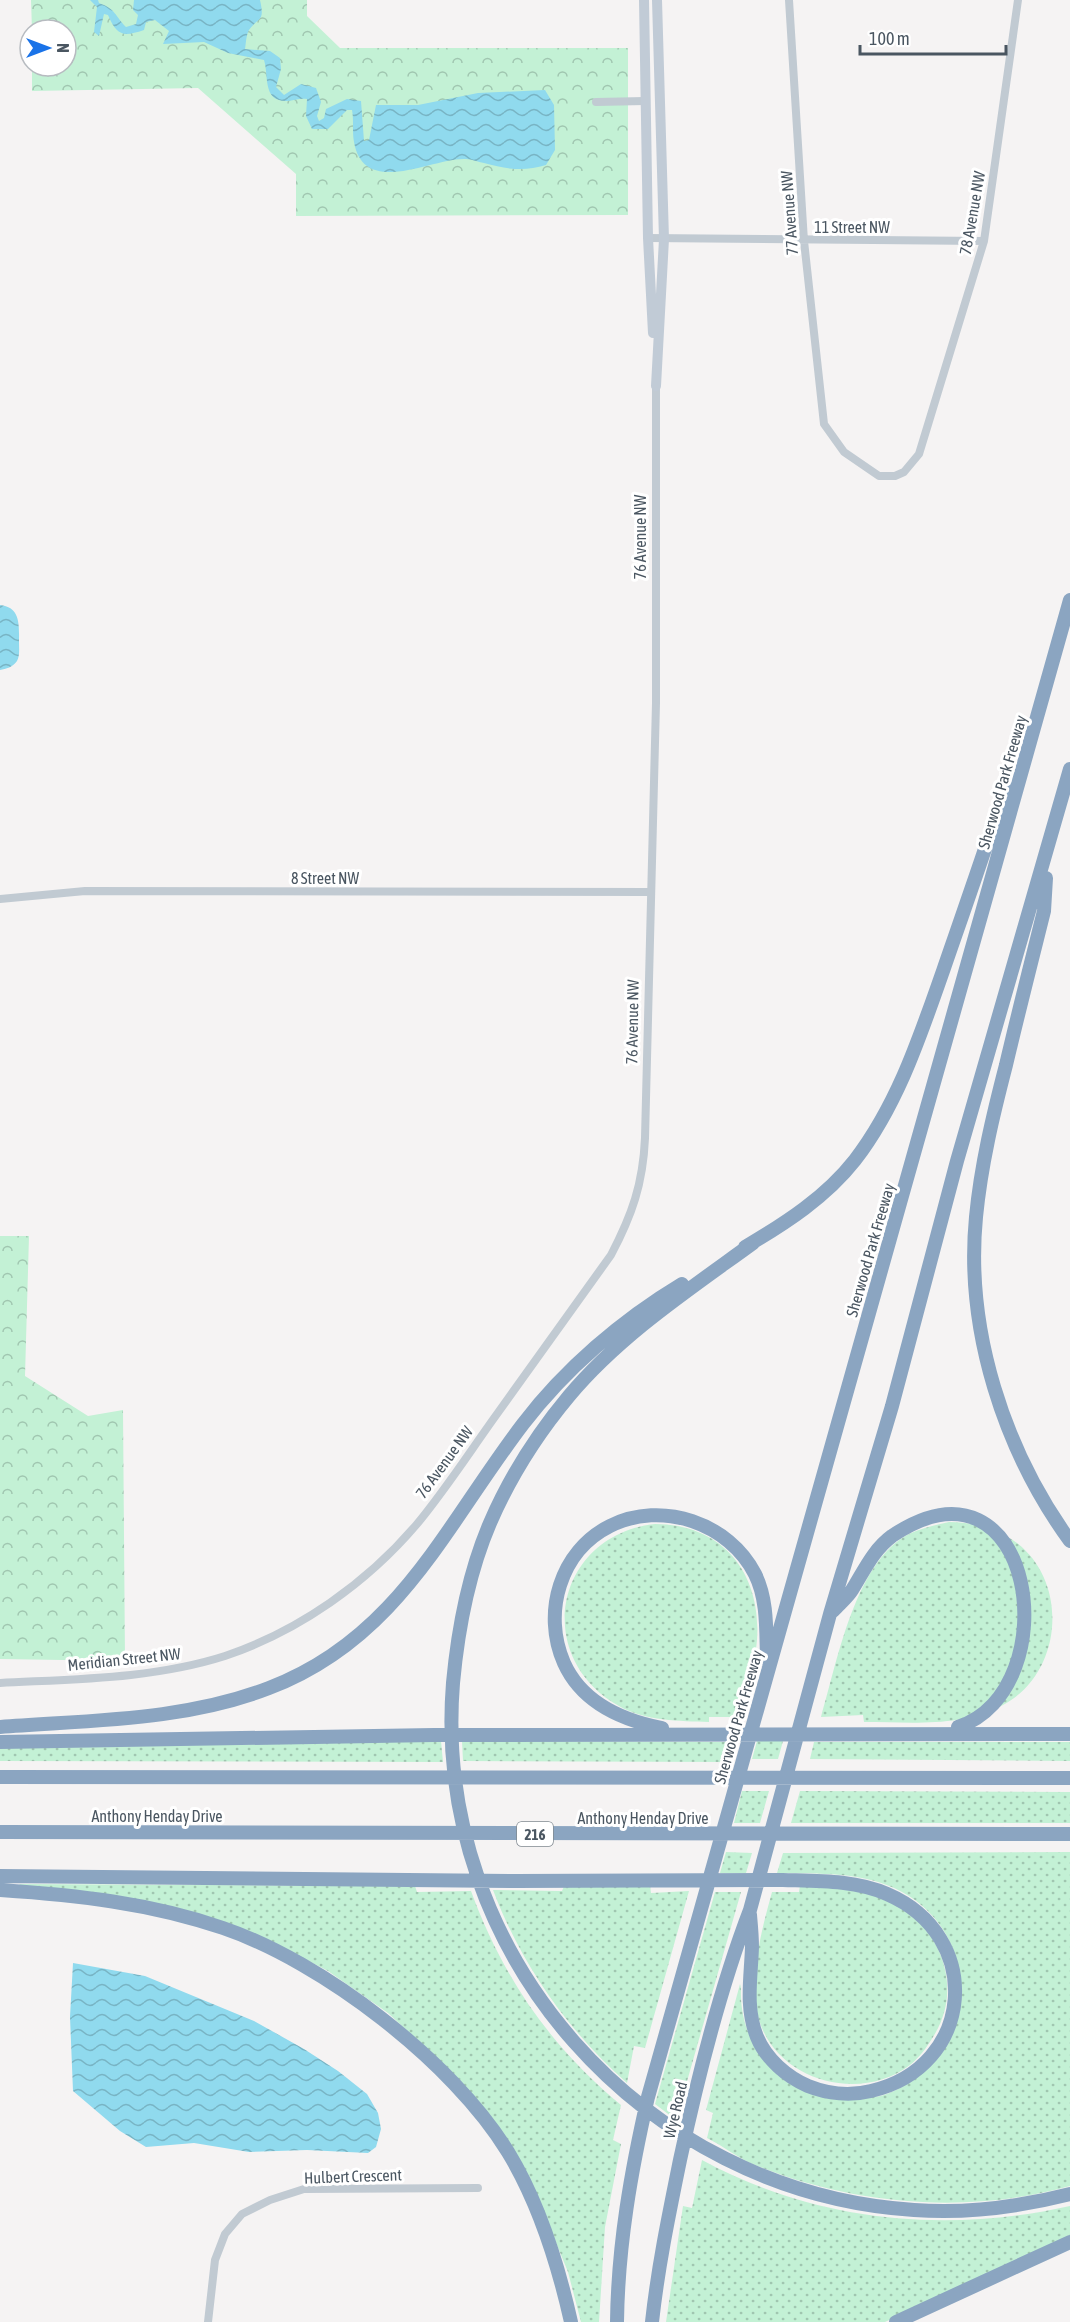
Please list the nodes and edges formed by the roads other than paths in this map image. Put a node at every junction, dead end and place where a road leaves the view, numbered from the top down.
1 (644, 0) edge
2 (657, 0) edge
3 (789, 0) edge
4 (1018, 0) edge
5 (645, 101) junction
6 (596, 102) dead end
7 (648, 238) junction
8 (664, 239) junction
9 (804, 241) junction
10 (984, 241) junction
11 (656, 386) junction
12 (917, 459) joint
13 (1070, 600) edge
14 (1070, 769) edge
15 (1019, 780) junction
16 (1048, 850) junction
17 (650, 892) junction
18 (0, 899) edge
19 (753, 1243) junction
20 (1016, 1534) dead end
21 (1070, 1541) edge
22 (370, 1571) joint
23 (830, 1614) junction
24 (767, 1674) junction
25 (0, 1683) edge
26 (1006, 1711) dead end
27 (0, 1727) edge
28 (930, 1733) junction
29 (681, 1734) junction
30 (1070, 1734) edge
31 (0, 1742) edge
32 (0, 1777) edge
33 (1070, 1778) edge
34 (0, 1832) edge
35 (1070, 1834) edge
36 (0, 1876) edge
37 (0, 1890) edge
38 (701, 1908) joint
39 (750, 1910) junction
40 (478, 2188) dead end
41 (1070, 2194) edge
42 (1070, 2242) edge
43 (208, 2322) edge
44 (571, 2322) edge
45 (617, 2322) edge
46 (652, 2322) edge
47 (896, 2322) edge

1 - 5 street, 76 Avenue NW
2 - 8 street, 76 Avenue NW
3 - 9 street, 77 Avenue NW
4 - 10 street, 78 Avenue NW
5 - 6 street
5 - 7 street, 76 Avenue NW
7 - 8 street, 11 Street NW
7 - 11 street, 76 Avenue NW
8 - 9 street, 11 Street NW
8 - 11 street, 76 Avenue NW
9 - 10 street, 11 Street NW
9 - 12 street, 77 Avenue NW
10 - 12 street, 78 Avenue NW
11 - 17 street, 76 Avenue NW
13 - 15 highway, Sherwood Park Freeway
14 - 16 highway
15 - 19 highway
15 - 24 highway, Sherwood Park Freeway
16 - 21 highway
16 - 23 highway
17 - 18 street, 8 Street NW
17 - 22 street, 76 Avenue NW
19 - 27 highway
19 - 41 highway
20 - 23 highway
22 - 25 street, Meridian Street NW
23 - 39 highway
24 - 29 highway
24 - 38 highway, Sherwood Park Freeway
26 - 28 highway
28 - 29 highway
28 - 30 highway
29 - 31 highway
32 - 33 highway
34 - 35 highway, Anthony Henday Drive / 216
36 - 39 highway
37 - 44 highway
38 - 45 highway, Wye Road
39 - 46 highway, Wye Road
40 - 43 street, Hulbert Crescent
42 - 47 highway

